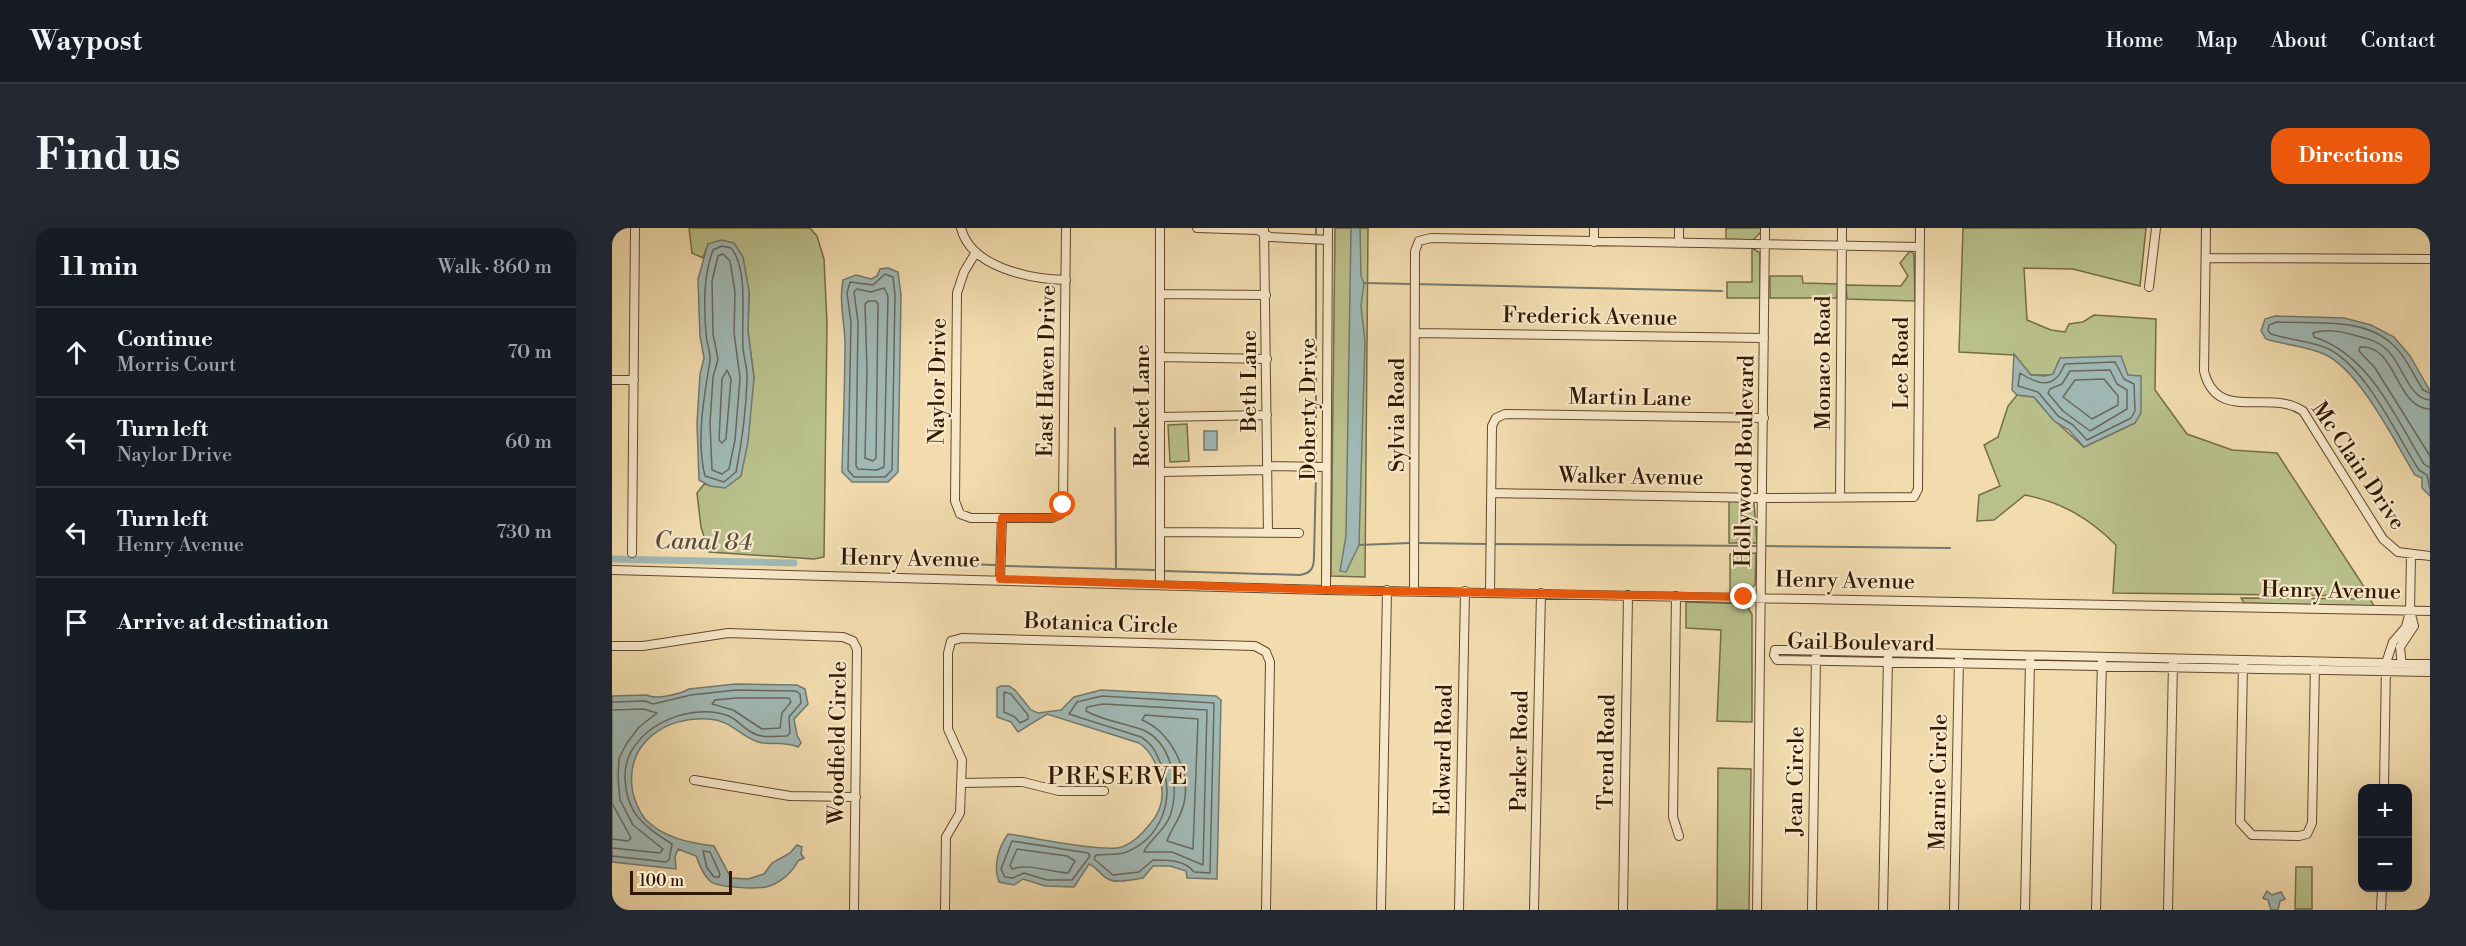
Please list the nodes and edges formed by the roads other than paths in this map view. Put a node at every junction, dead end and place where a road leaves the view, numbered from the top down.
1 (635, 228) edge
2 (961, 228) edge
3 (1066, 228) edge
4 (1160, 228) edge
5 (1197, 228) edge
6 (1328, 228) edge
7 (1594, 228) edge
8 (1679, 228) edge
9 (1765, 228) edge
10 (1842, 228) edge
11 (1920, 228) edge
12 (2156, 228) edge
13 (2206, 228) edge
14 (1264, 231) edge
15 (1328, 240) junction
16 (1594, 242) junction
17 (1679, 243) junction
18 (1765, 244) junction
19 (1842, 246) junction
20 (1920, 247) junction
21 (976, 252) junction
22 (2206, 258) junction
23 (2430, 259) edge
24 (1066, 280) junction
25 (2149, 287) dead end
26 (1160, 294) junction
27 (1266, 295) junction
28 (1415, 333) junction
29 (1764, 338) junction
30 (1160, 357) junction
31 (1267, 359) junction
32 (612, 380) edge
33 (634, 380) junction
34 (1267, 415) junction
35 (1160, 417) junction
36 (1764, 418) junction
37 (1325, 467) junction
38 (1267, 468) junction
39 (1160, 472) junction
40 (1491, 493) junction
41 (1914, 497) joint
42 (1762, 498) junction
43 (1840, 498) junction
44 (1002, 518) junction
45 (1160, 532) junction
46 (1268, 533) junction
47 (1299, 533) dead end
48 (632, 553) dead end
49 (2411, 555) junction
50 (2430, 556) edge
51 (612, 570) edge
52 (1000, 579) junction
53 (1160, 585) junction
54 (1326, 590) junction
55 (1387, 590) junction
56 (1414, 590) junction
57 (1465, 591) junction
58 (1490, 592) junction
59 (1541, 593) junction
60 (1628, 595) junction
61 (1676, 596) junction
62 (1762, 597) junction
63 (2410, 611) junction
64 (2430, 611) edge
65 (612, 646) edge
66 (2031, 654) junction
67 (1816, 656) joint
68 (1888, 658) junction
69 (1959, 658) junction
70 (2102, 661) junction
71 (2173, 663) junction
72 (2030, 664) junction
73 (2243, 664) junction
74 (2430, 664) edge
75 (2315, 665) junction
76 (2386, 667) junction
77 (2402, 667) junction
78 (2430, 672) edge
79 (694, 780) dead end
80 (961, 783) junction
81 (2384, 784) edge
82 (1104, 791) dead end
83 (856, 797) junction
84 (1678, 836) dead end
85 (2382, 892) edge
86 (854, 910) edge
87 (945, 910) edge
88 (1266, 910) edge
89 (1381, 910) edge
90 (1459, 910) edge
91 (1534, 910) edge
92 (1623, 910) edge
93 (1757, 910) edge
94 (1812, 910) edge
95 (1884, 910) edge
96 (1954, 910) edge
97 (2025, 910) edge
98 (2097, 910) edge
99 (2168, 910) edge
100 (2381, 910) edge

1 - 33 street
2 - 21 street
3 - 24 street, East Haven Drive
4 - 26 street, Rocket Lane
5 - 14 street
6 - 15 street, Doherty Drive
7 - 16 street
8 - 17 street
9 - 18 street, Hollywood Boulevard
10 - 19 street, Monaco Road
11 - 20 street, Lee Road
12 - 25 street
13 - 22 street, Mc Clain Drive
14 - 15 street
14 - 27 street, Beth Lane
15 - 37 street, Doherty Drive
16 - 17 street
16 - 28 street, Sylvia Road
17 - 18 street
18 - 19 street
18 - 29 street, Hollywood Boulevard
19 - 20 street
19 - 43 street, Monaco Road
20 - 41 street, Lee Road
21 - 24 street
21 - 44 street, Naylor Drive
22 - 23 street
22 - 49 street, Mc Clain Drive
24 - 44 street, East Haven Drive
26 - 27 street
26 - 30 street, Rocket Lane
27 - 31 street, Beth Lane
28 - 29 street, Frederick Avenue
28 - 56 street, Sylvia Road
29 - 36 street, Hollywood Boulevard
30 - 31 street
30 - 35 street, Rocket Lane
31 - 34 street, Beth Lane
32 - 33 street
33 - 48 street
34 - 35 street
34 - 38 street, Beth Lane
35 - 39 street, Rocket Lane
36 - 40 street, Martin Lane
36 - 42 street, Hollywood Boulevard
37 - 38 street
37 - 54 street, Doherty Drive
38 - 39 street
38 - 46 street, Beth Lane
39 - 45 street, Rocket Lane
40 - 42 street, Walker Avenue
40 - 58 street
41 - 43 street, Walker Avenue
42 - 43 street, Walker Avenue
42 - 62 street, Hollywood Boulevard
44 - 52 street
45 - 46 street
45 - 53 street, Rocket Lane
46 - 47 street
49 - 50 street, Mc Clain Drive
49 - 63 street
51 - 52 street, Henry Avenue
52 - 53 street, Henry Avenue
53 - 54 street, Henry Avenue
54 - 55 street, Henry Avenue
55 - 56 street, Henry Avenue
55 - 89 street
56 - 57 street, Henry Avenue
57 - 58 street, Henry Avenue
57 - 90 street, Edward Road
58 - 59 street, Henry Avenue
59 - 60 street, Henry Avenue
59 - 91 street, Parker Road
60 - 61 street, Henry Avenue
60 - 92 street, Trend Road
61 - 62 street, Henry Avenue
61 - 84 street
62 - 63 street, Henry Avenue
62 - 93 street, Hollywood Boulevard
63 - 64 street, Henry Avenue
63 - 76 street
63 - 77 street
65 - 83 street, Woodfield Circle
66 - 69 street, Gail Boulevard
66 - 70 street, Gail Boulevard
66 - 72 street
67 - 68 street, Gail Boulevard
67 - 94 street, Jean Circle
68 - 69 street, Gail Boulevard
68 - 95 street
69 - 72 street, Gail Boulevard
69 - 96 street, Marnie Circle
70 - 71 street, Gail Boulevard
70 - 72 street, Gail Boulevard
70 - 98 street
71 - 73 street, Gail Boulevard
71 - 99 street
72 - 97 street
73 - 75 street, Gail Boulevard
73 - 75 street
74 - 77 street, Gail Boulevard
75 - 76 street, Gail Boulevard
76 - 77 street, Gail Boulevard
76 - 81 street
77 - 78 street, Gail Boulevard
79 - 83 street
80 - 82 street
80 - 87 street, Botanica Circle
80 - 88 street, Botanica Circle
83 - 86 street, Woodfield Circle
85 - 100 street

